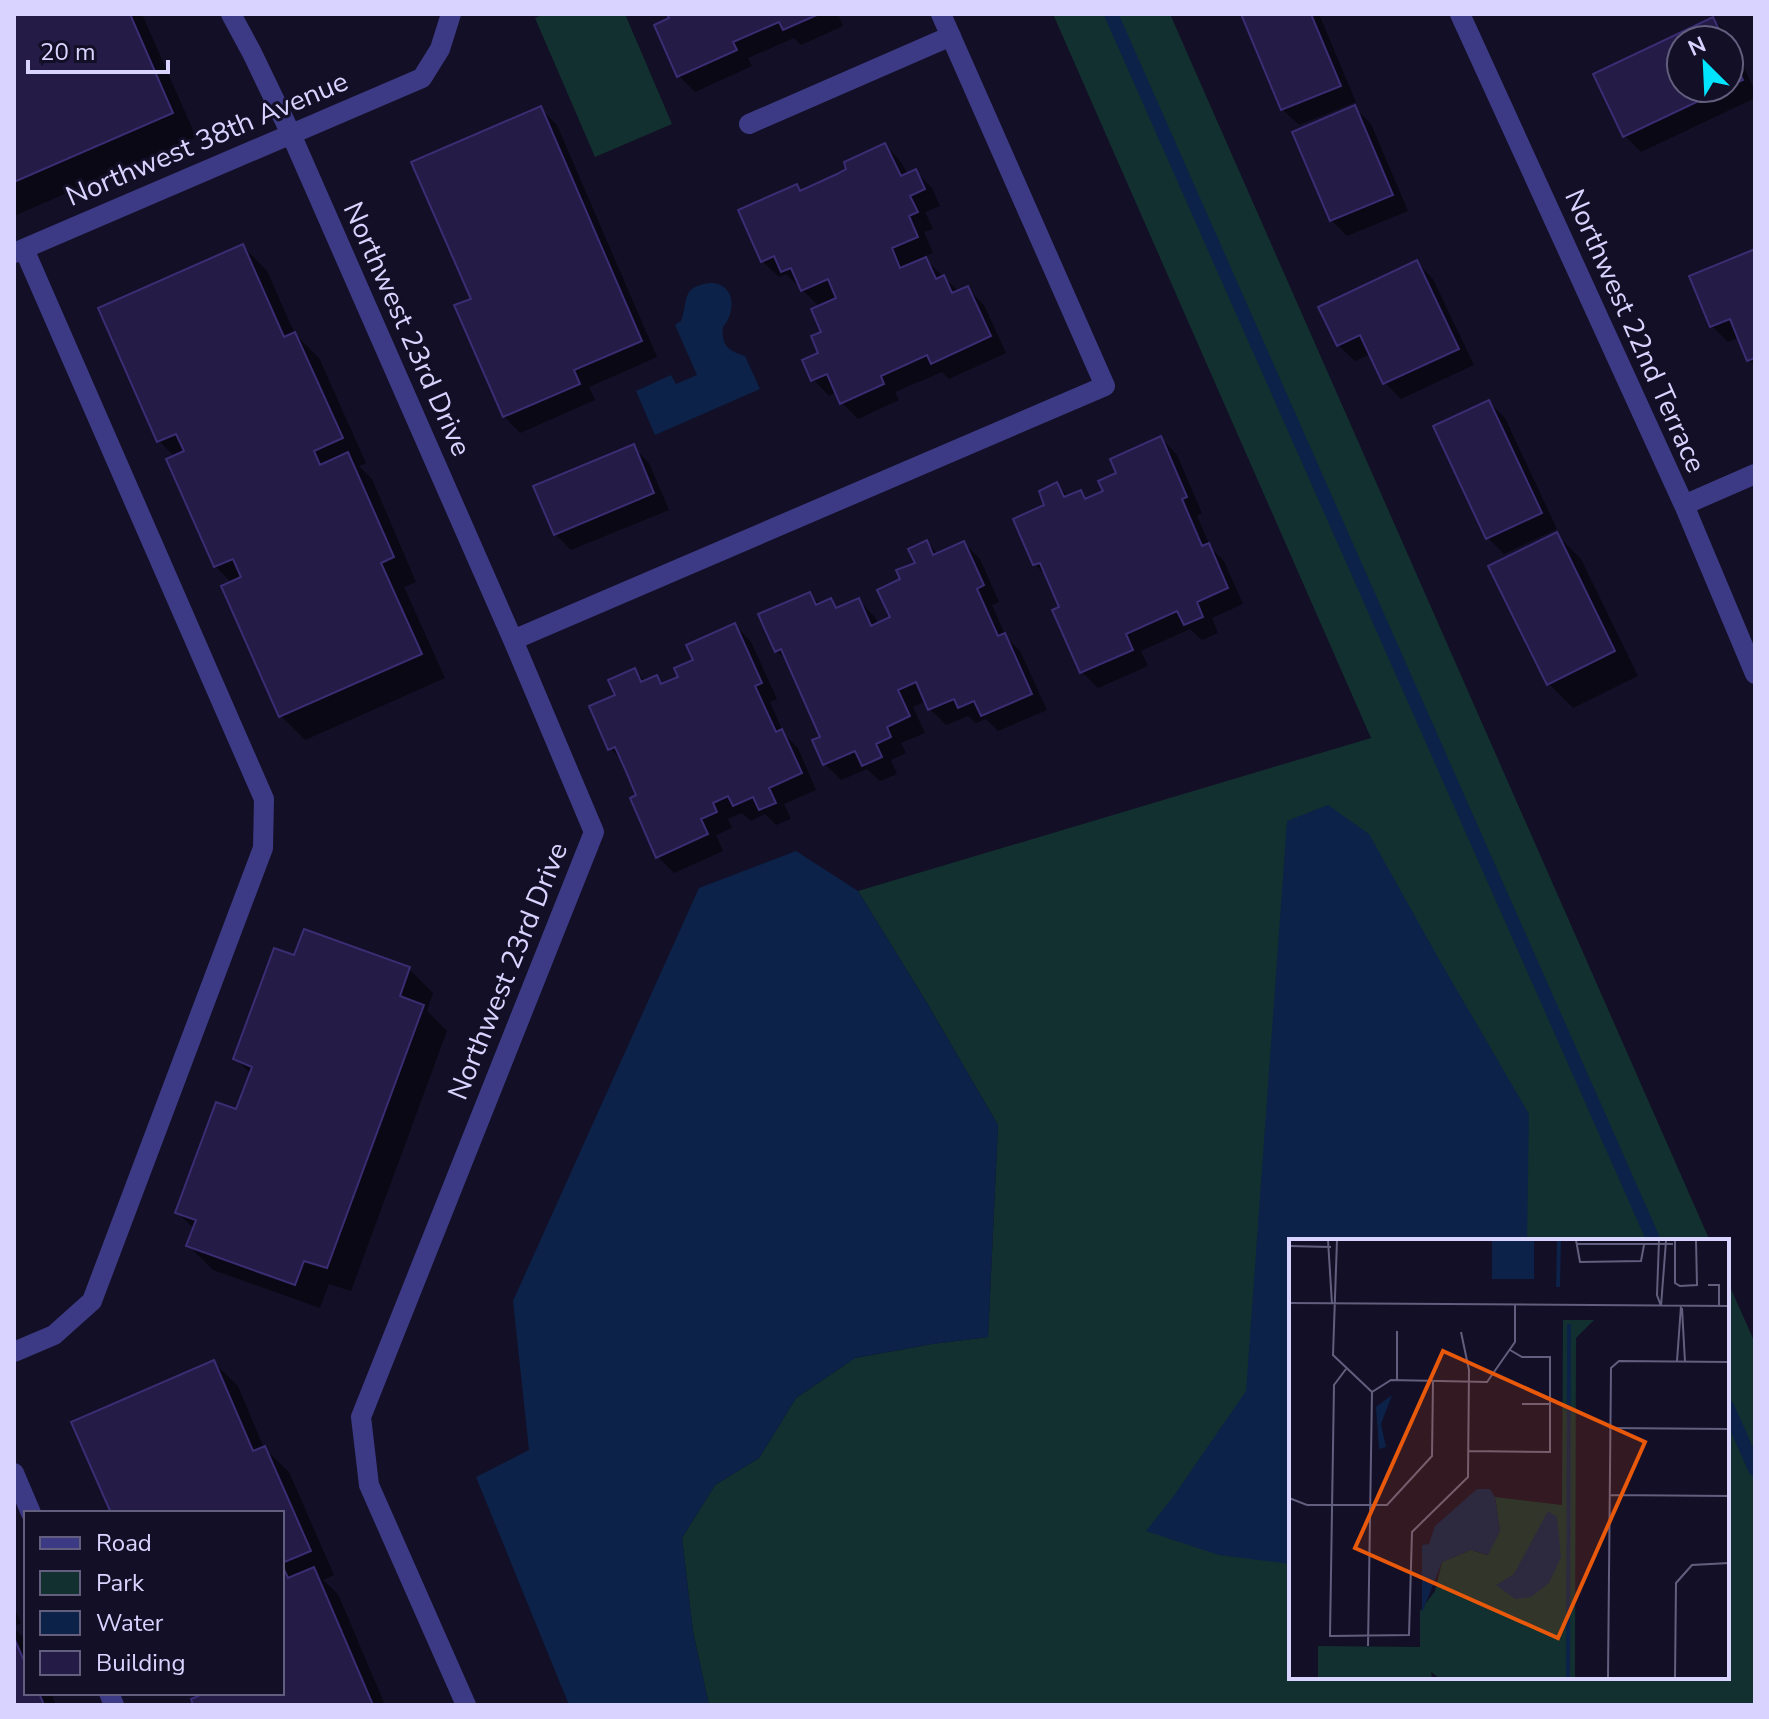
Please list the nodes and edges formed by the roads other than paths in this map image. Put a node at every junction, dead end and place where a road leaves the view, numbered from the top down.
1 (231, 14) edge
2 (451, 14) edge
3 (941, 14) edge
4 (1466, 16) edge
5 (951, 36) junction
6 (749, 124) dead end
7 (291, 134) junction
8 (19, 251) edge
9 (1755, 474) edge
10 (1684, 505) junction
11 (513, 640) junction
12 (1755, 674) edge
13 (14, 1352) edge
14 (14, 1473) edge
15 (30, 1511) edge
16 (466, 1705) edge

1 - 7 street, Northwest 23rd Drive
2 - 7 street, Northwest 38th Avenue
3 - 5 street
4 - 10 street, Northwest 22nd Terrace
5 - 6 street
5 - 11 street
7 - 8 street, Northwest 38th Avenue
7 - 11 street, Northwest 23rd Drive
8 - 13 street
9 - 10 street
10 - 12 street, Northwest 22nd Terrace
11 - 16 street, Northwest 23rd Drive
14 - 15 street

